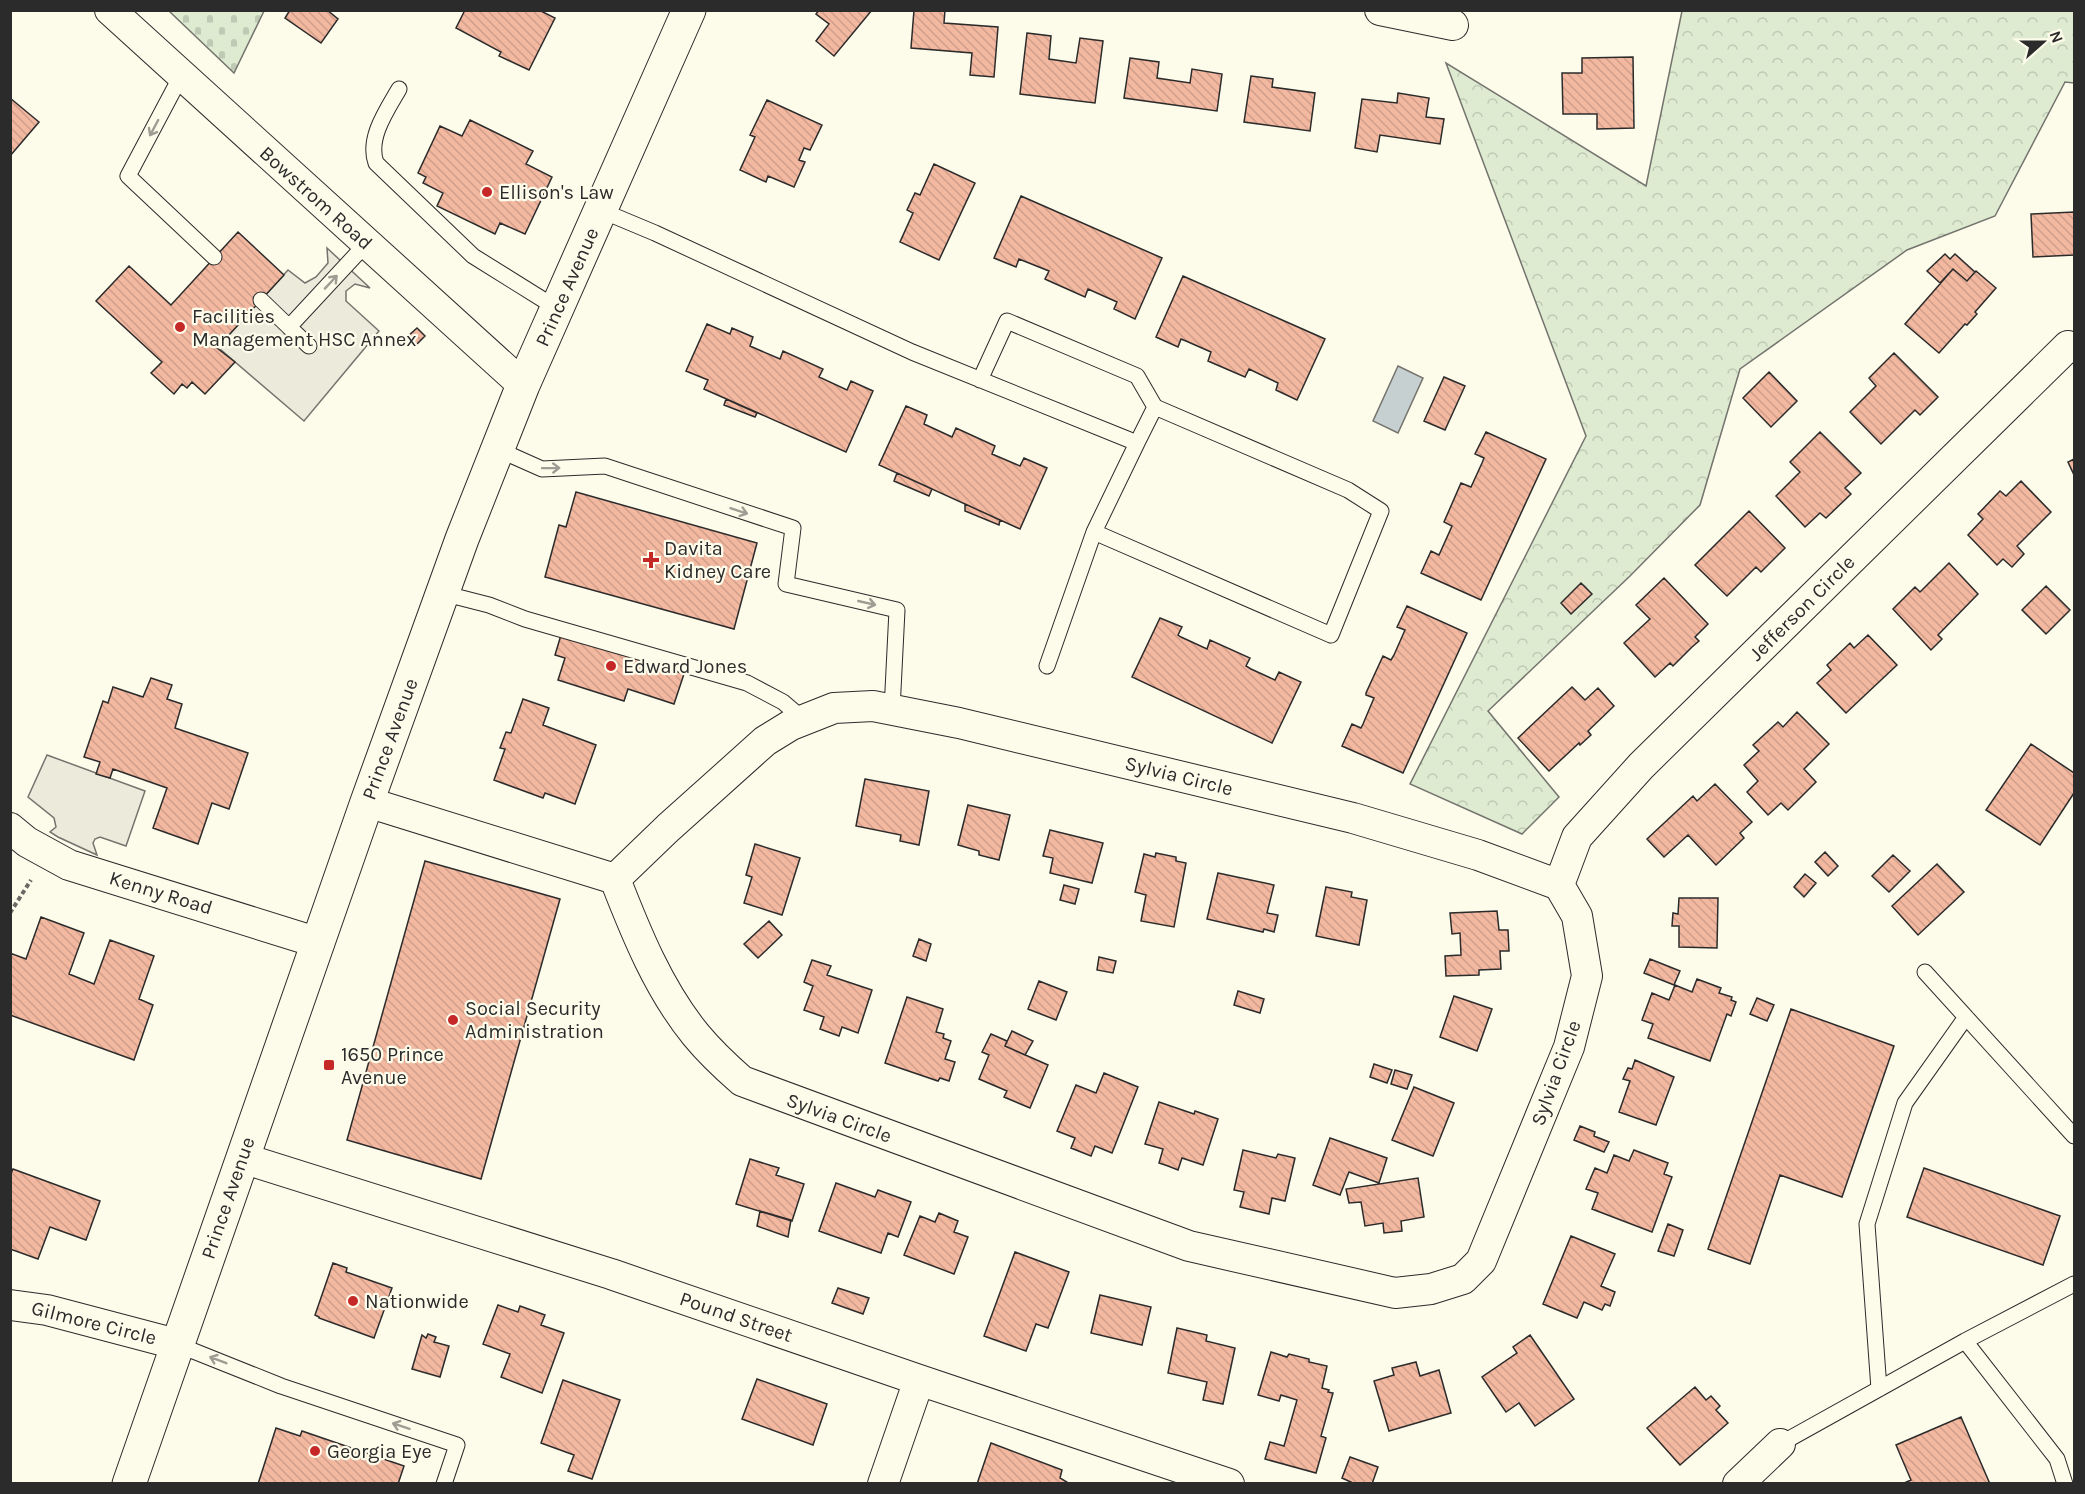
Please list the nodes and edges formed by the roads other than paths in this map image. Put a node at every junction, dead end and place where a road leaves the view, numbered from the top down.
1 (110, 10) edge
2 (689, 10) edge
3 (1389, 11) edge
4 (1452, 25) dead end
5 (181, 76) junction
6 (399, 89) dead end
7 (600, 210) junction
8 (366, 244) junction
9 (214, 257) dead end
10 (261, 300) dead end
11 (558, 309) junction
12 (289, 327) junction
13 (309, 346) dead end
14 (2068, 346) dead end
15 (980, 380) junction
16 (523, 385) junction
17 (1155, 407) junction
18 (1137, 443) junction
19 (497, 449) junction
20 (1094, 532) junction
21 (442, 593) junction
22 (1047, 666) dead end
23 (892, 710) junction
24 (804, 720) junction
25 (367, 802) junction
26 (10, 828) edge
27 (615, 879) junction
28 (1559, 885) junction
29 (319, 942) junction
30 (1924, 972) dead end
31 (1966, 1017) junction
32 (2074, 1136) edge
33 (242, 1158) junction
34 (2074, 1284) edge
35 (10, 1305) edge
36 (1965, 1341) junction
37 (176, 1344) junction
38 (919, 1380) junction
39 (1879, 1389) junction
40 (1780, 1444) joint
41 (129, 1484) edge
42 (444, 1484) edge
43 (883, 1484) edge
44 (1229, 1484) edge
45 (1738, 1484) edge
46 (2065, 1484) edge

1 - 5 street, Bowstrom Road
2 - 7 main road, Prince Avenue
3 - 4 street
5 - 8 street, Bowstrom Road
5 -> 9 lane
6 - 11 lane
7 - 11 main road, Prince Avenue
7 - 15 lane
12 -> 8 lane
8 - 16 street, Bowstrom Road
10 - 12 lane
11 - 16 main road, Prince Avenue
12 - 13 lane
14 - 28 street, Jefferson Circle
15 - 17 lane
15 - 18 lane
16 - 19 main road, Prince Avenue
17 - 18 lane
17 - 20 lane
18 - 20 lane
19 - 21 main road, Prince Avenue
19 -> 23 lane
20 - 22 lane
21 - 24 lane
21 - 25 main road, Prince Avenue
23 - 24 street, Sylvia Circle
23 - 28 street, Sylvia Circle
24 - 27 street, Sylvia Circle
25 - 27 street
25 - 29 main road, Prince Avenue
26 - 29 street, Kenny Road
27 - 28 street, Sylvia Circle
29 - 33 main road, Prince Avenue
30 - 31 lane
31 - 32 lane
31 - 39 lane
33 - 37 main road, Prince Avenue
33 - 38 street, Pound Street
34 - 36 lane
35 - 37 street, Gilmore Circle
36 - 39 lane
36 - 46 lane
37 - 41 main road, Prince Avenue
42 -> 37 lane
38 - 43 street
38 - 44 street, Pound Street
39 - 40 lane
40 - 45 street

